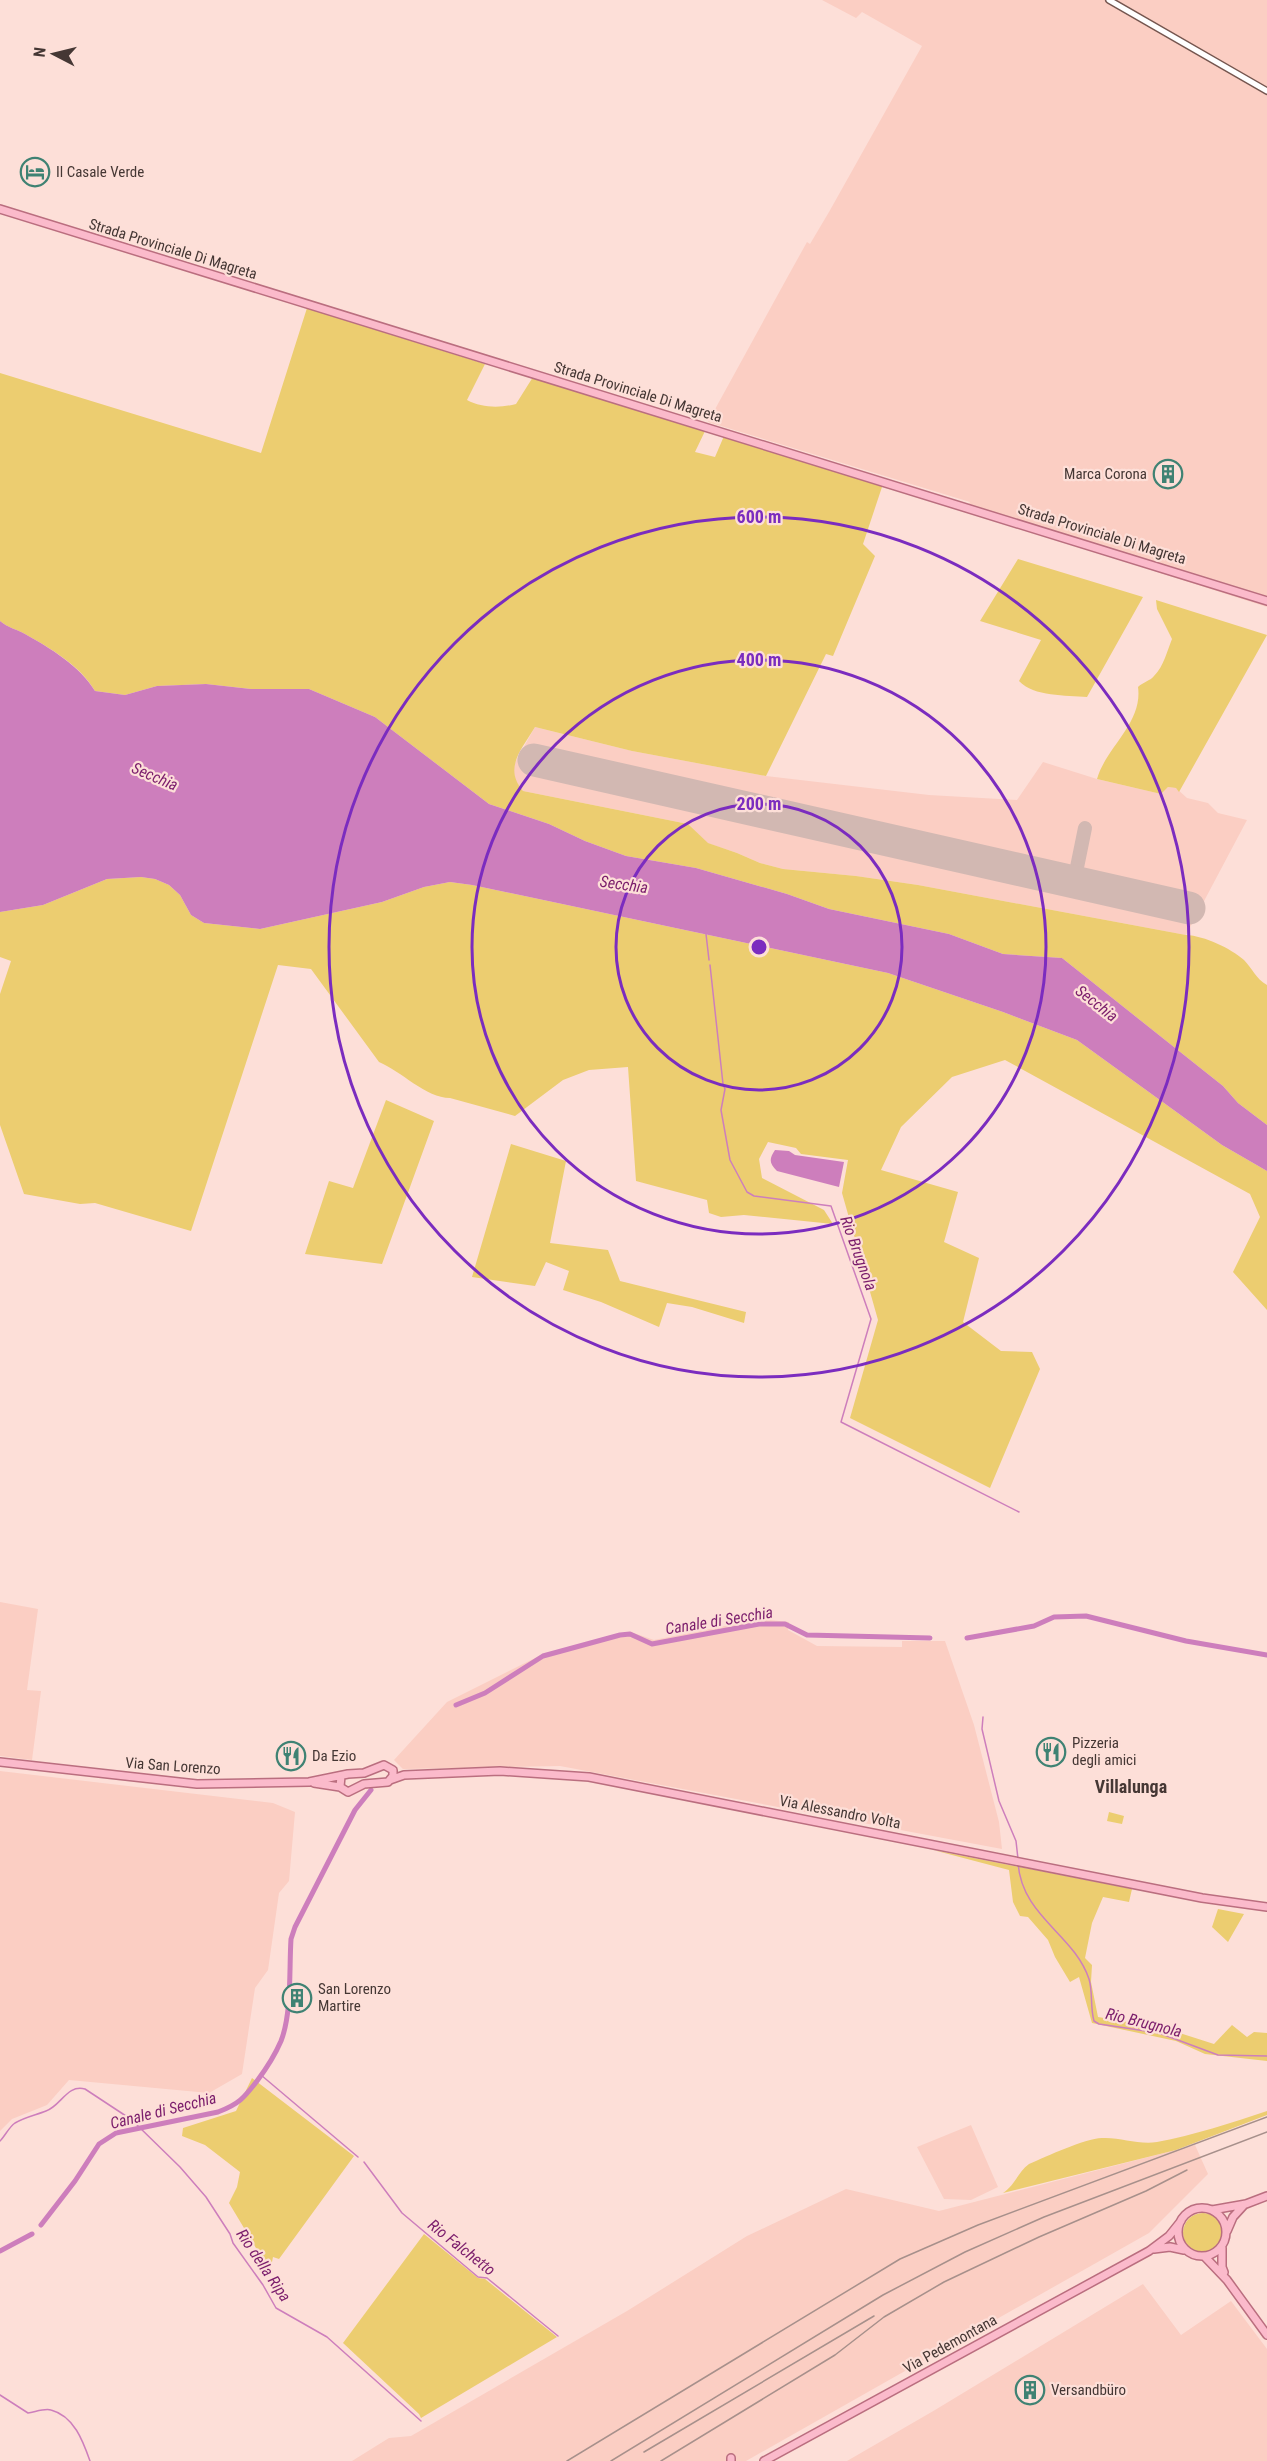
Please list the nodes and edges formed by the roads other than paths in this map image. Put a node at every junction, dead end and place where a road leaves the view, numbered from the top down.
1 (1109, 0) edge
2 (1267, 91) edge
3 (0, 209) edge
4 (1221, 586) junction
5 (1267, 594) edge
6 (1267, 601) edge
7 (0, 1762) edge
8 (393, 1770) junction
9 (404, 1775) junction
10 (341, 1776) junction
11 (390, 1780) junction
12 (309, 1782) junction
13 (340, 1787) junction
14 (1267, 1907) edge
15 (1267, 2196) edge
16 (1246, 2204) junction
17 (1212, 2210) junction
18 (1181, 2221) junction
19 (1227, 2232) junction
20 (1222, 2247) junction
21 (1185, 2250) junction
22 (1149, 2251) junction
23 (1205, 2257) junction
24 (1227, 2280) junction
25 (1267, 2335) edge
26 (764, 2461) edge

1 - 2 street
3 - 4 main road, Strada Provinciale Di Magreta
4 - 5 main road
4 - 6 main road, Strada Provinciale Di Magreta
7 - 12 main road, Via San Lorenzo
8 - 9 main road
8 - 10 main road
8 - 11 main road
9 - 11 main road
9 - 14 main road, Via Alessandro Volta
10 - 12 main road
10 - 13 main road
11 - 13 main road
12 - 13 main road
15 - 16 main road
16 - 17 main road
16 - 19 main road
17 - 18 main road
17 - 19 main road
18 - 21 main road
18 - 22 main road
19 - 20 main road
20 - 23 main road
20 - 24 main road
21 - 22 main road
21 - 23 main road
22 - 26 main road, Via Pedemontana
23 - 24 main road
24 - 25 main road

